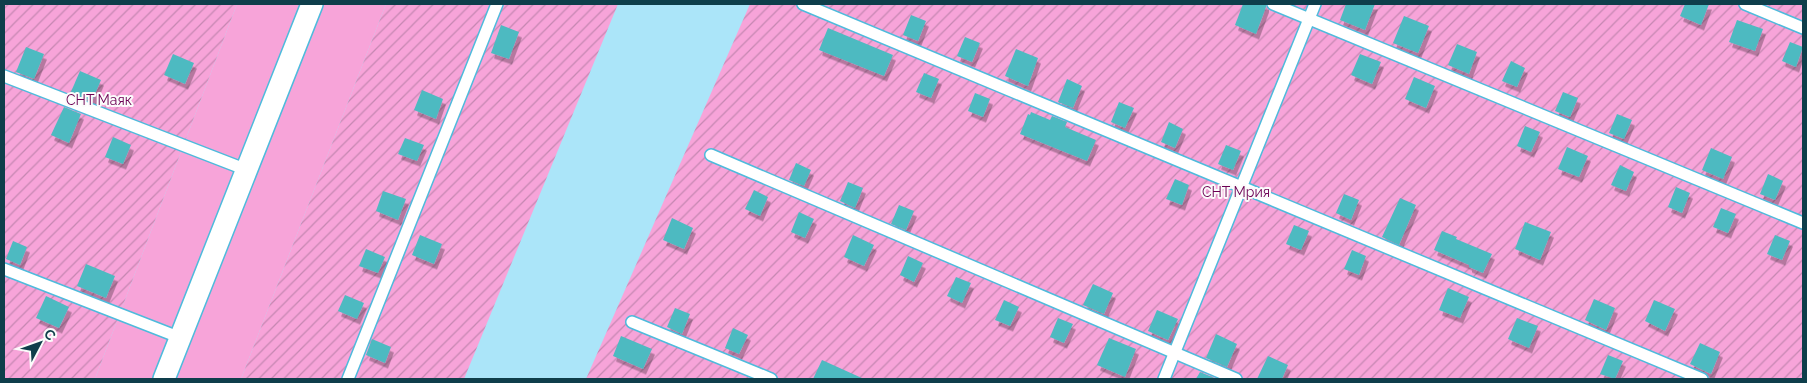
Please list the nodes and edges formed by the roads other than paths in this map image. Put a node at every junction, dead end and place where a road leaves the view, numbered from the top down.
1 (312, 4) edge
2 (496, 4) edge
3 (803, 4) edge
4 (1273, 4) edge
5 (1315, 4) edge
6 (1745, 4) edge
7 (1309, 19) junction
8 (1803, 28) edge
9 (4, 76) edge
10 (710, 155) dead end
11 (247, 170) junction
12 (1241, 187) junction
13 (1803, 223) edge
14 (4, 269) edge
15 (632, 322) dead end
16 (181, 338) junction
17 (1174, 354) junction
18 (164, 379) edge
19 (348, 379) edge
20 (771, 379) edge
21 (1164, 379) edge
22 (1236, 379) edge
23 (1702, 379) edge

1 - 11 street
2 - 19 lane
3 - 12 lane
4 - 7 lane
5 - 7 lane
6 - 8 lane
7 - 12 lane
7 - 13 lane
9 - 11 lane
10 - 17 lane
11 - 16 street
12 - 17 lane
12 - 23 lane
14 - 16 lane
15 - 20 lane
16 - 18 street
17 - 21 lane
17 - 22 lane

